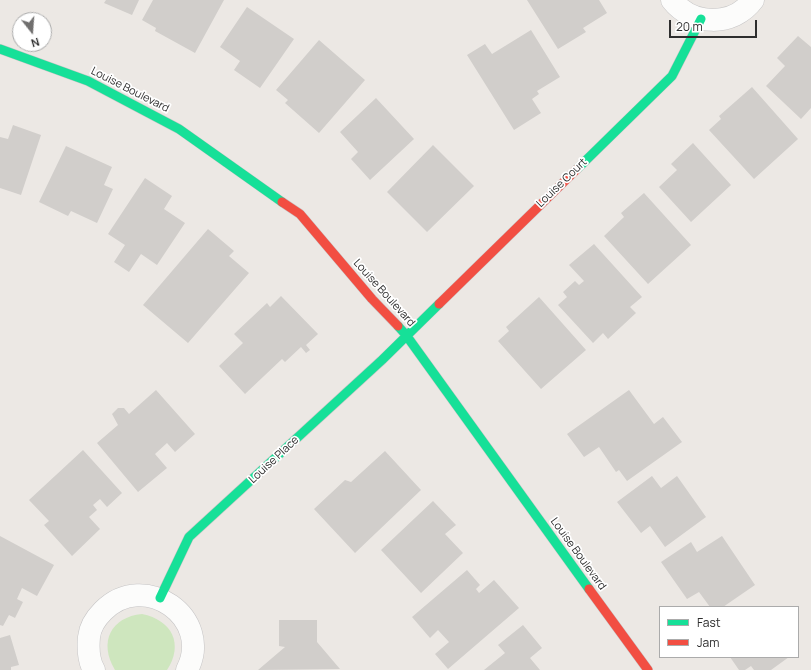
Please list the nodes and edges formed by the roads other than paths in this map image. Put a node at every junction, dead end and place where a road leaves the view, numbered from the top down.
1 (672, 0) edge
2 (754, 0) edge
3 (701, 19) junction
4 (0, 49) edge
5 (406, 335) junction
6 (160, 598) junction
7 (94, 670) edge
8 (186, 670) edge
9 (648, 670) edge

1 - 3 street
2 - 3 street
3 - 5 street, Louise Court
4 - 5 street, Louise Boulevard
5 - 6 street, Louise Place
5 - 9 street, Louise Boulevard
6 - 7 street
6 - 8 street

